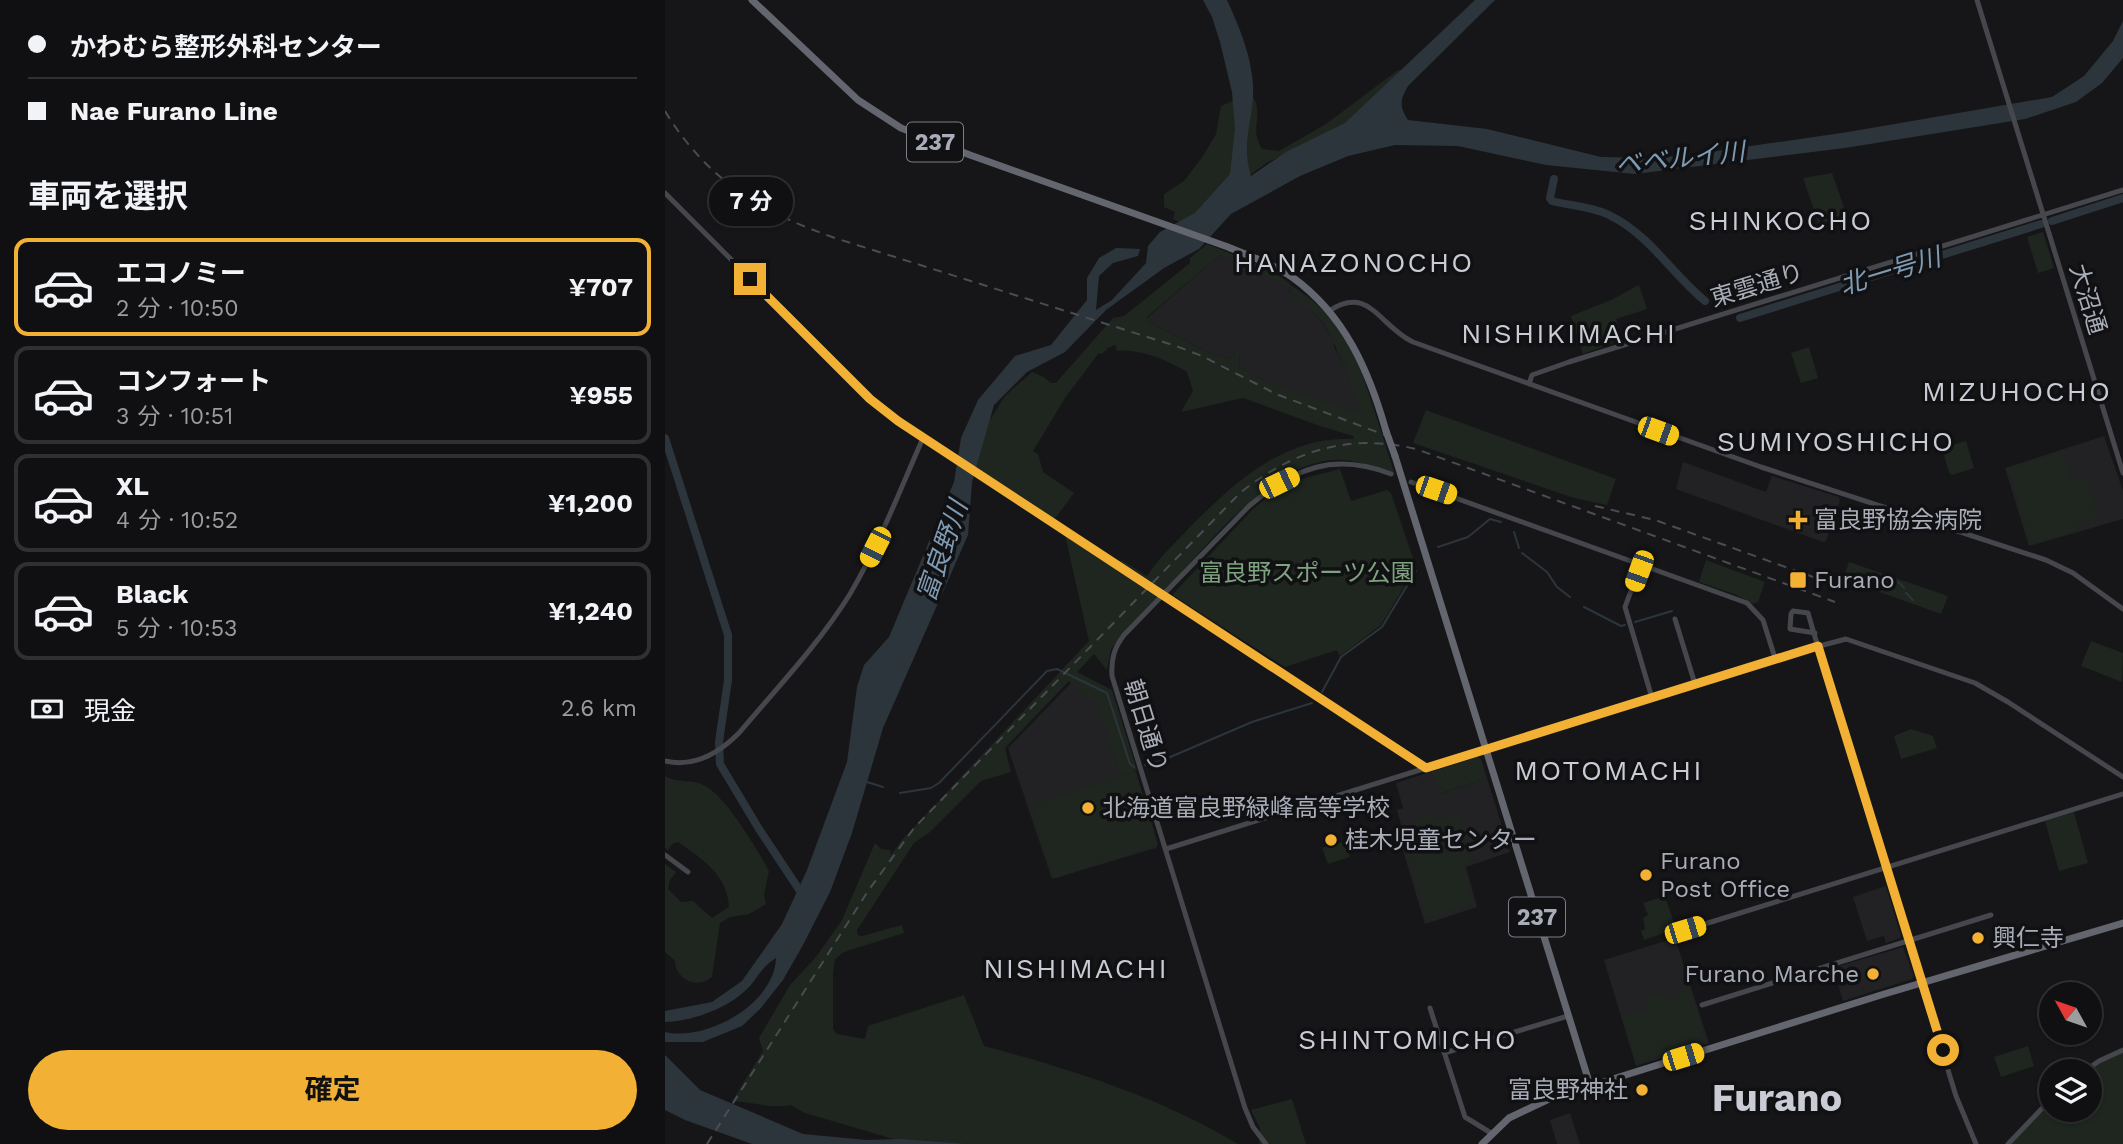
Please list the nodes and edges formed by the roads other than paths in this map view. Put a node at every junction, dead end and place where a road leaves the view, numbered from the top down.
1 (752, 0) edge
2 (1977, 0) edge
3 (2123, 190) edge
4 (665, 193) edge
5 (2044, 215) junction
6 (1329, 311) junction
7 (1529, 384) junction
8 (923, 438) junction
9 (2123, 473) edge
10 (1391, 474) dead end
11 (1411, 482) dead end
12 (1641, 564) junction
13 (1162, 596) junction
14 (2123, 609) edge
15 (1675, 619) dead end
16 (1815, 633) junction
17 (1818, 646) junction
18 (1775, 659) junction
19 (1695, 684) junction
20 (1653, 698) junction
21 (1485, 750) junction
22 (665, 761) edge
23 (1426, 768) junction
24 (2123, 777) edge
25 (2123, 794) edge
26 (1166, 849) junction
27 (665, 855) edge
28 (1886, 867) junction
29 (688, 872) dead end
30 (1991, 915) dead end
31 (2123, 923) edge
32 (1679, 932) dead end
33 (1908, 940) junction
34 (1921, 983) junction
35 (1702, 1005) dead end
36 (1430, 1008) dead end
37 (1568, 1016) junction
38 (2123, 1050) edge
39 (1444, 1053) junction
40 (2102, 1060) edge
41 (1590, 1085) junction
42 (2039, 1112) edge
43 (1491, 1133) junction
44 (1266, 1144) edge
45 (1482, 1144) edge
46 (1976, 1144) edge
47 (2008, 1144) edge

1 - 6 highway, 237
2 - 5 street, 大沼通
3 - 5 street, 東雲通り
4 - 8 street
5 - 7 street, 東雲通り
5 - 9 street, 大沼通
6 - 7 street
6 - 21 highway, 237, bridge
7 - 14 street
8 - 13 street
8 - 22 street
10 - 13 street, 朝日通り
11 - 12 street
12 - 18 street
12 - 20 street
13 - 23 street
13 - 26 street, 朝日通り
15 - 19 street
16 - 16 street
16 - 17 street
17 - 18 street
17 - 24 street
17 - 28 street
18 - 19 street
19 - 20 street
20 - 21 street
21 - 23 street
21 - 37 highway, 237
23 - 26 street
25 - 28 street
26 - 44 street, 朝日通り
27 - 29 street
28 - 32 street
28 - 33 street
30 - 33 street
31 - 34 highway
33 - 34 street
33 - 35 street
34 - 41 highway
34 - 46 street
36 - 39 street
37 - 39 street
37 - 41 highway, 237
38 - 40 street
39 - 43 street
41 - 43 highway
42 - 47 street
43 - 45 highway

